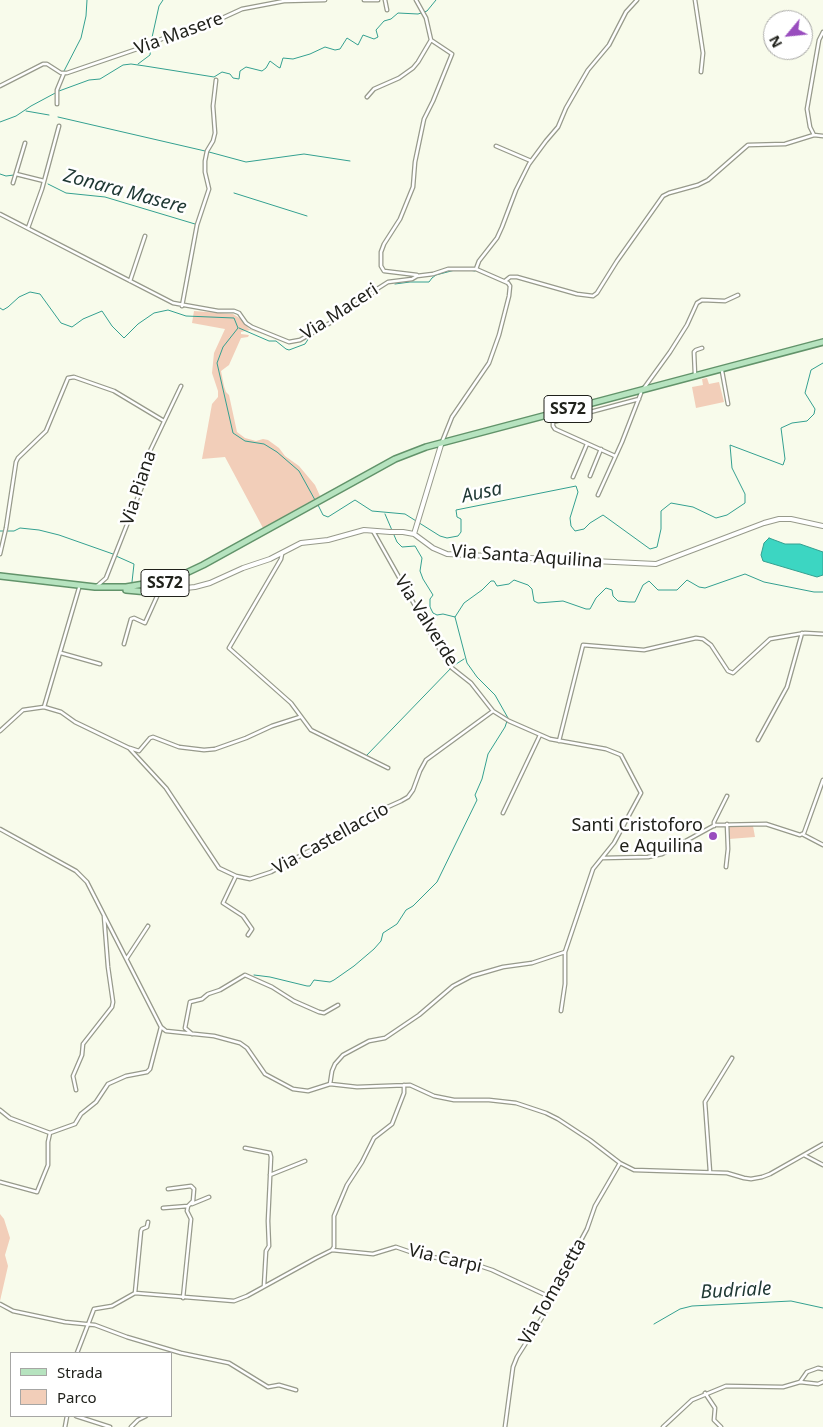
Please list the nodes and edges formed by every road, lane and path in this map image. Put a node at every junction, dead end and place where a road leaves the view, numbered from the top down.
1 (325, 0) edge
2 (364, 0) edge
3 (378, 0) edge
4 (385, 0) edge
5 (416, 0) edge
6 (637, 0) edge
7 (695, 0) edge
8 (387, 10) dead end
9 (823, 32) edge
10 (431, 40) junction
11 (701, 72) dead end
12 (64, 73) junction
13 (216, 80) dead end
14 (0, 86) edge
15 (367, 97) dead end
16 (57, 104) dead end
17 (60, 126) dead end
18 (814, 135) junction
19 (823, 136) edge
20 (25, 144) dead end
21 (496, 146) dead end
22 (531, 161) junction
23 (16, 174) junction
24 (44, 180) junction
25 (13, 184) dead end
26 (0, 214) edge
27 (28, 228) junction
28 (145, 236) dead end
29 (476, 269) junction
30 (418, 276) junction
31 (130, 281) junction
32 (505, 281) junction
33 (738, 295) dead end
34 (182, 306) junction
35 (823, 343) edge
36 (702, 348) dead end
37 (722, 371) junction
38 (694, 375) junction
39 (181, 386) dead end
40 (642, 391) junction
41 (639, 399) junction
42 (728, 404) dead end
43 (164, 421) junction
44 (442, 443) junction
45 (587, 444) junction
46 (601, 449) junction
47 (615, 456) junction
48 (590, 476) dead end
49 (573, 477) dead end
50 (598, 495) dead end
51 (313, 506) junction
52 (823, 526) edge
53 (372, 530) junction
54 (414, 534) junction
55 (0, 554) edge
56 (282, 554) junction
57 (0, 577) edge
58 (96, 587) junction
59 (79, 588) junction
60 (148, 589) junction
61 (159, 592) junction
62 (802, 633) junction
63 (823, 634) edge
64 (124, 644) dead end
65 (61, 653) junction
66 (100, 664) dead end
67 (44, 707) junction
68 (493, 711) junction
69 (300, 717) junction
70 (0, 731) edge
71 (540, 736) junction
72 (758, 740) dead end
73 (559, 741) junction
74 (128, 748) junction
75 (388, 768) dead end
76 (823, 780) edge
77 (727, 796) dead end
78 (503, 813) dead end
79 (727, 824) junction
80 (714, 826) junction
81 (0, 829) edge
82 (802, 834) junction
83 (823, 844) edge
84 (603, 858) junction
85 (726, 867) dead end
86 (236, 876) junction
87 (104, 915) junction
88 (148, 926) dead end
89 (248, 935) dead end
90 (565, 952) junction
91 (127, 958) junction
92 (338, 1005) dead end
93 (561, 1011) dead end
94 (161, 1026) junction
95 (192, 1034) junction
96 (732, 1058) dead end
97 (330, 1084) junction
98 (404, 1085) junction
99 (76, 1090) dead end
100 (0, 1110) edge
101 (50, 1133) junction
102 (823, 1144) edge
103 (244, 1148) dead end
104 (804, 1155) junction
105 (306, 1161) dead end
106 (620, 1163) junction
107 (823, 1165) edge
108 (710, 1172) junction
109 (270, 1175) junction
110 (0, 1182) edge
111 (168, 1188) dead end
112 (209, 1198) dead end
113 (190, 1205) junction
114 (163, 1208) dead end
115 (148, 1222) dead end
116 (332, 1250) junction
117 (264, 1286) junction
118 (135, 1293) junction
119 (183, 1298) junction
120 (552, 1298) junction
121 (0, 1304) edge
122 (89, 1324) junction
123 (77, 1352) edge
124 (823, 1369) edge
125 (800, 1382) junction
126 (823, 1382) edge
127 (296, 1390) dead end
128 (705, 1394) junction
129 (79, 1417) edge
130 (144, 1417) edge
131 (110, 1427) edge
132 (131, 1427) edge
133 (505, 1427) edge
134 (663, 1427) edge
135 (721, 1427) edge

1 - 12 street, Via Masere
2 - 3 street
4 - 8 street
5 - 10 street
6 - 22 street
7 - 11 street
9 - 18 street
10 - 15 street
10 - 30 street
12 - 14 street
12 - 16 street
13 - 34 street
17 - 24 street
18 - 19 street
18 - 32 street
20 - 23 street
21 - 22 street
22 - 29 street
23 - 24 street
23 - 25 street
24 - 27 street
26 - 27 street, Via Maceri
27 - 31 street, Via Maceri
28 - 31 street
29 - 30 street, Via Maceri
29 - 32 street
30 - 34 street, Via Maceri
31 - 34 street, Via Maceri
32 - 44 street
33 - 40 street
35 - 37 main road, SS72
35 - 38 main road, SS72
36 - 38 street
37 - 40 main road, SS72
37 - 42 street
38 - 40 main road, SS72
39 - 43 street, Via Piana
40 - 41 street
40 - 44 main road, SS72
41 - 45 street
41 - 47 street
43 - 55 street
43 - 58 street, Via Piana
44 - 51 main road, SS72
44 - 54 street
45 - 46 street
45 - 49 street
46 - 47 street
46 - 48 street
47 - 50 street
51 - 58 main road, SS72
51 - 60 main road, SS72
52 - 54 street, Via Santa Aquilina
53 - 54 street, Via Santa Aquilina
53 - 56 street, Via Santa Aquilina
53 - 68 street, Via Valverde
56 - 61 street, Via Santa Aquilina
56 - 69 street
57 - 58 main road, SS72
57 - 59 main road, SS72
59 - 60 main road, SS72
59 - 65 street
60 - 61 street, Via Santa Aquilina
61 - 64 street
62 - 63 street
62 - 72 street
62 - 73 street
65 - 66 street
65 - 67 street
67 - 70 street
67 - 74 street
68 - 71 street, Via Valverde
68 - 86 street, Via Castellaccio
69 - 74 street
69 - 75 street
71 - 73 street, Via Valverde
71 - 78 street
73 - 84 street, Via Valverde
74 - 86 street
76 - 82 street
77 - 80 street
79 - 80 street
79 - 82 street
79 - 85 street
80 - 84 street
81 - 87 street
82 - 83 street
84 - 90 street
86 - 89 street
87 - 91 street
87 - 99 street
88 - 91 street
90 - 93 street
90 - 97 street
91 - 94 street
92 - 95 street
94 - 95 street
94 - 101 street
95 - 97 street
96 - 108 street
97 - 98 street
98 - 106 street
98 - 116 street
100 - 101 street
101 - 110 street
102 - 104 street
103 - 109 street
104 - 107 street
104 - 108 street
105 - 109 street
106 - 108 street
106 - 120 street, Via Tomasetta
109 - 117 street
111 - 113 street
112 - 113 street
113 - 114 street
113 - 119 street
115 - 118 street
116 - 117 street
116 - 120 street, Via Carpi
117 - 119 street
118 - 119 street
118 - 122 street
120 - 133 street, Via Tomasetta
121 - 122 street
122 - 123 street
122 - 127 street
124 - 125 street
125 - 126 street
125 - 128 street
128 - 134 street
128 - 135 street
129 - 131 street
130 - 132 street

